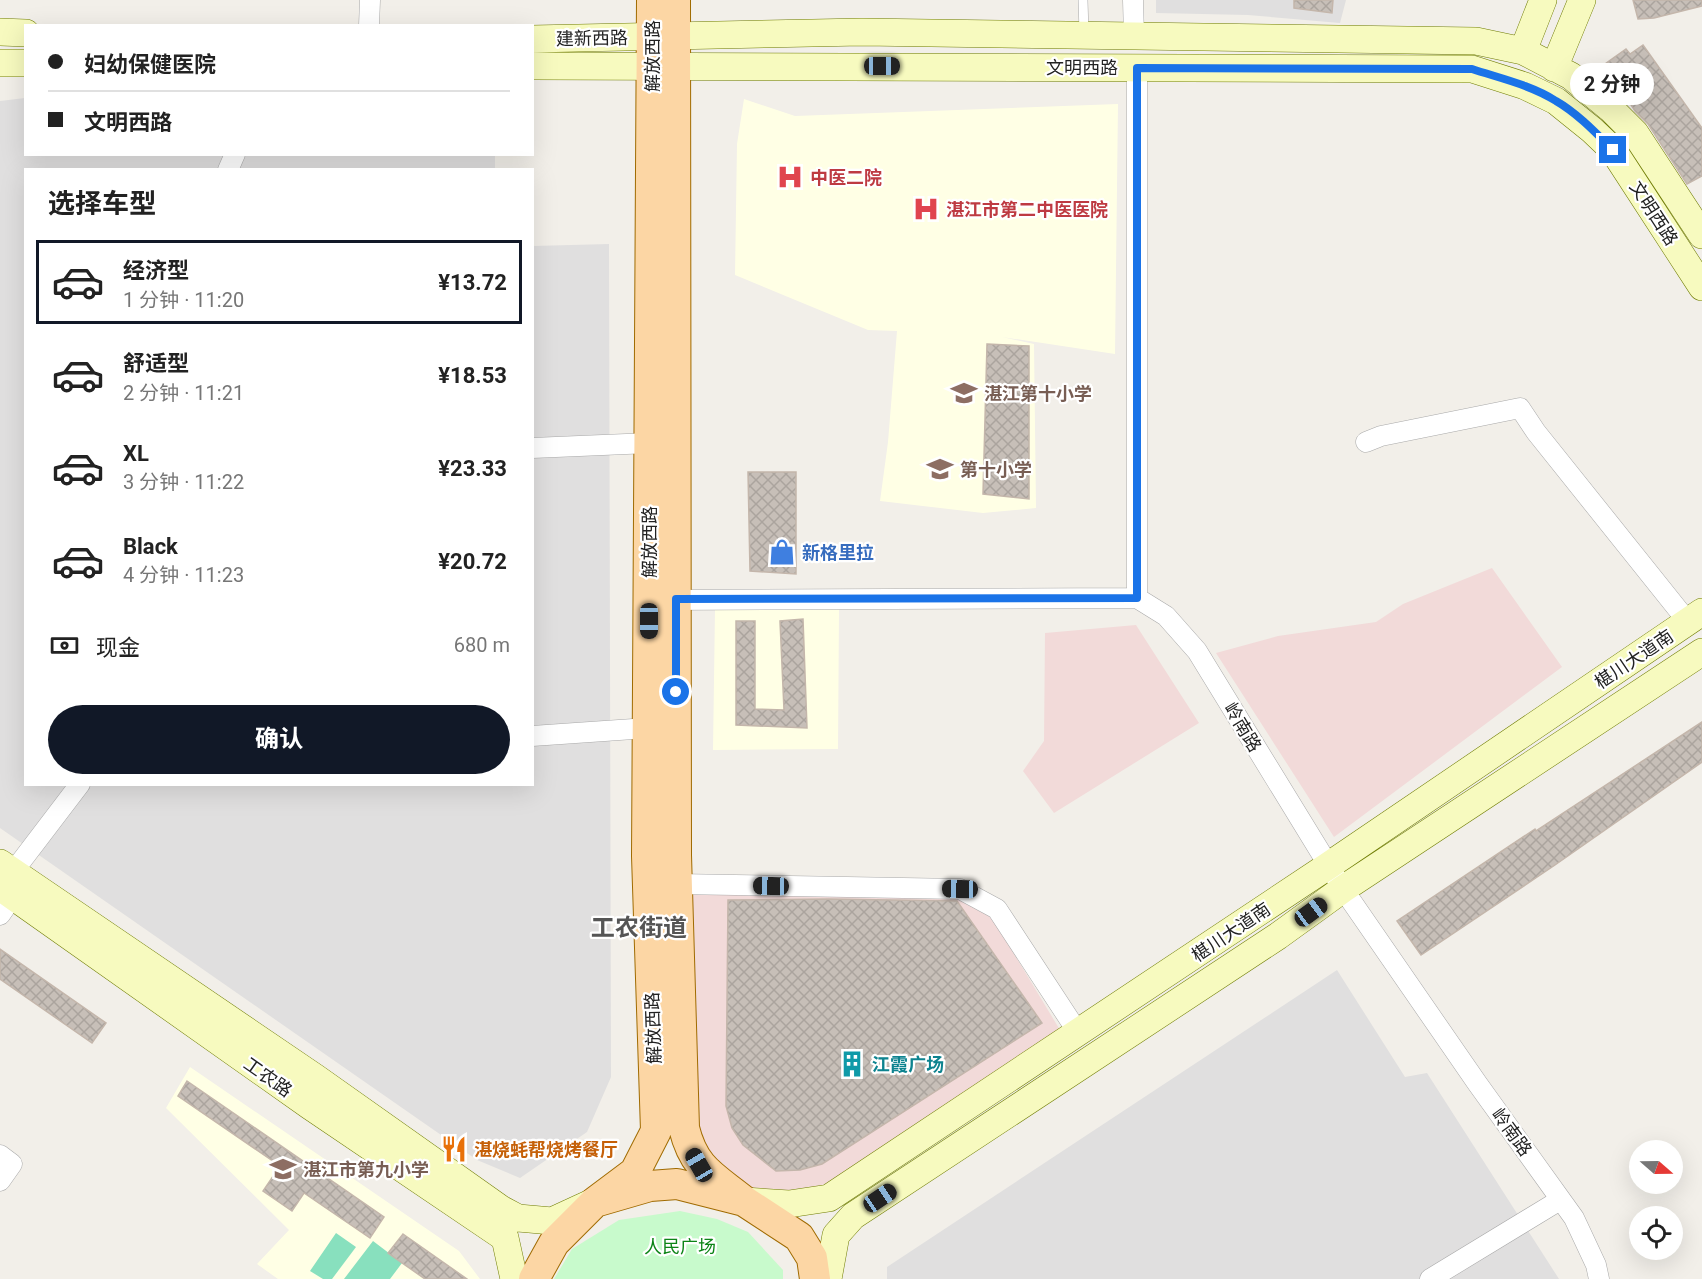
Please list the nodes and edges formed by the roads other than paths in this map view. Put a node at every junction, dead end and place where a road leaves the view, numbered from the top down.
1 (370, 0) edge
2 (652, 0) edge
3 (675, 0) edge
4 (1083, 0) edge
5 (1133, 0) edge
6 (1543, 0) edge
7 (1582, 0) edge
8 (369, 24) edge
9 (0, 32) edge
10 (24, 33) edge
11 (664, 36) junction
12 (1084, 36) junction
13 (1134, 36) junction
14 (534, 39) edge
15 (1523, 51) junction
16 (0, 63) edge
17 (24, 63) edge
18 (534, 66) edge
19 (664, 67) junction
20 (1137, 68) junction
21 (1554, 68) junction
22 (1702, 235) edge
23 (1702, 287) edge
24 (1366, 442) dead end
25 (650, 443) junction
26 (534, 448) edge
27 (1137, 598) junction
28 (662, 600) junction
29 (1695, 617) edge
30 (1702, 652) edge
31 (648, 728) junction
32 (534, 736) edge
33 (79, 786) edge
34 (1328, 867) junction
35 (677, 884) junction
36 (8, 885) edge
37 (1343, 889) junction
38 (1079, 1034) junction
39 (0, 1155) edge
40 (0, 1181) edge
41 (1560, 1200) junction
42 (744, 1201) junction
43 (595, 1202) junction
44 (514, 1279) edge
45 (534, 1279) edge
46 (815, 1279) edge
47 (828, 1279) edge
48 (1430, 1279) edge
49 (1599, 1279) edge

1 - 8 street
2 - 11 main road, 解放西路
3 - 11 main road, 解放西路
4 - 12 lane
5 - 13 street
6 - 15 street
7 - 21 street
9 - 10 street
11 - 12 street, 文明西路
11 - 14 street, 建新西路
11 - 19 main road, 解放西路
12 - 13 street, 文明西路
13 - 15 street, 文明西路
15 - 21 street, 文明西路
16 - 17 street
18 - 19 street, 建新西路
19 - 20 street, 文明西路
19 - 25 main road, 解放西路
19 - 28 main road, 解放西路
20 - 23 street, 文明西路
20 - 27 street
21 - 22 street, 文明西路
24 - 29 street
25 - 26 street
25 - 28 main road, 解放西路
27 - 28 street
27 - 34 street, 岭南路
28 - 31 main road, 解放西路
28 - 35 main road, 解放西路
29 - 34 street, 椹川大道南
30 - 37 street, 椹川大道南
31 - 32 street
31 - 43 main road, 解放西路
33 - 36 street
34 - 37 street, 岭南路
34 - 38 street, 椹川大道南
35 - 38 street
35 - 42 main road, 解放西路
36 - 43 street, 工农路
36 - 44 street, 工农路
37 - 41 street, 岭南路
37 - 47 street, 椹川大道南
38 - 42 street, 椹川大道南
39 - 40 street
41 - 48 street
41 - 49 street, 岭南路
42 - 43 main road
42 - 46 main road
43 - 45 main road, 解放西路

